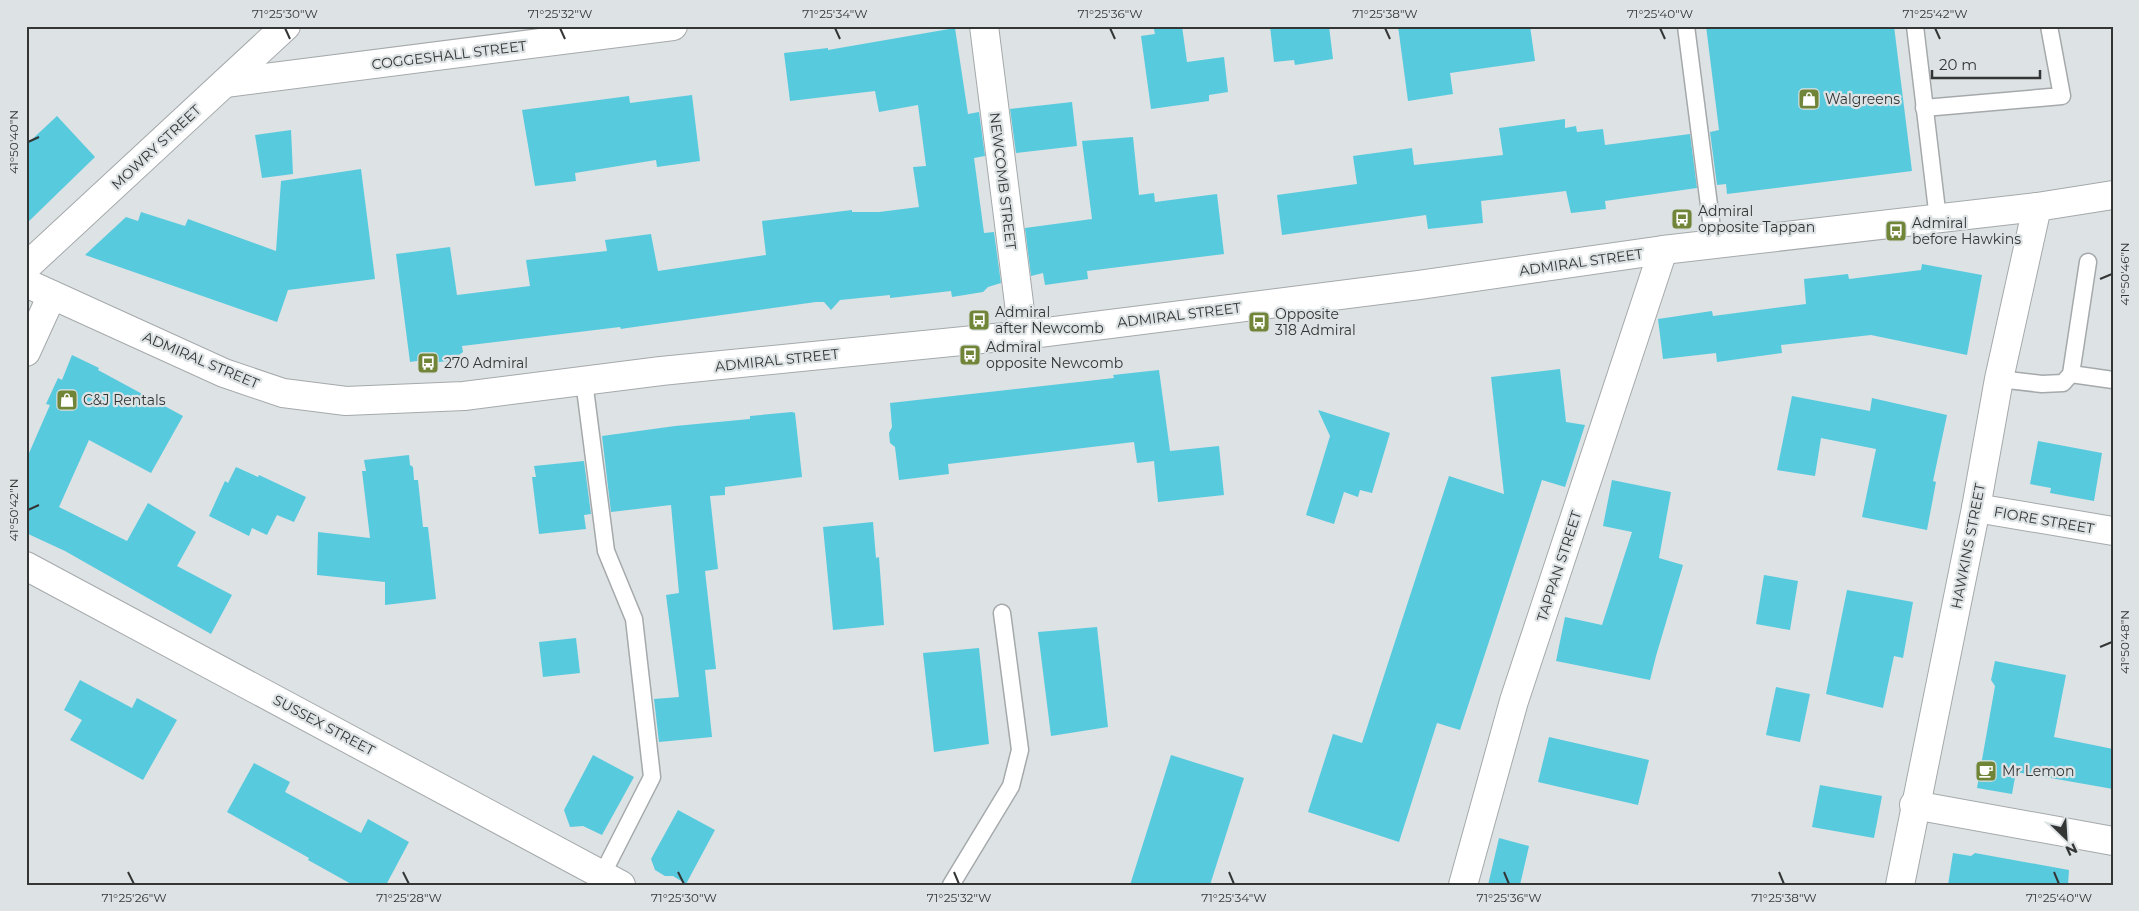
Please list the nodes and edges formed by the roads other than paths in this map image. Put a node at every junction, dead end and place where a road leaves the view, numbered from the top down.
1 (286, 26) edge
2 (673, 26) edge
3 (984, 26) edge
4 (1686, 26) edge
5 (1915, 26) edge
6 (2049, 26) edge
7 (225, 83) junction
8 (1924, 108) junction
9 (2113, 195) edge
10 (2037, 207) junction
11 (1938, 218) junction
12 (1714, 244) junction
13 (1663, 250) junction
14 (2088, 262) dead end
15 (26, 267) edge
16 (26, 283) edge
17 (52, 295) junction
18 (1023, 335) junction
19 (26, 352) edge
20 (2071, 374) junction
21 (1998, 379) junction
22 (2113, 380) edge
23 (584, 381) junction
24 (1976, 508) junction
25 (2113, 531) edge
26 (26, 566) edge
27 (1002, 613) dead end
28 (1914, 806) junction
29 (2113, 841) edge
30 (611, 880) edge
31 (951, 885) edge
32 (1463, 885) edge
33 (1900, 885) edge

1 - 7 street, MOWRY STREET
2 - 7 street, COGGESHALL STREET
3 - 18 street, NEWCOMB STREET
4 - 12 lane
5 - 8 lane
6 - 8 lane
7 - 15 street, MOWRY STREET
8 - 11 lane
9 - 10 street, ADMIRAL STREET
10 - 11 street, ADMIRAL STREET
10 - 21 street, HAWKINS STREET
11 - 12 street, ADMIRAL STREET
12 - 13 street, ADMIRAL STREET
13 - 18 street, ADMIRAL STREET
13 - 32 street, TAPPAN STREET
14 - 20 lane
16 - 17 street, ADMIRAL STREET
17 - 19 street
17 - 23 street, ADMIRAL STREET
18 - 23 street, ADMIRAL STREET
20 - 21 lane
20 - 22 lane
21 - 24 street, HAWKINS STREET
23 - 30 lane
24 - 25 street, FIORE STREET
24 - 28 street, HAWKINS STREET
26 - 30 street, SUSSEX STREET
27 - 31 lane
28 - 29 street
28 - 33 street, HAWKINS STREET

